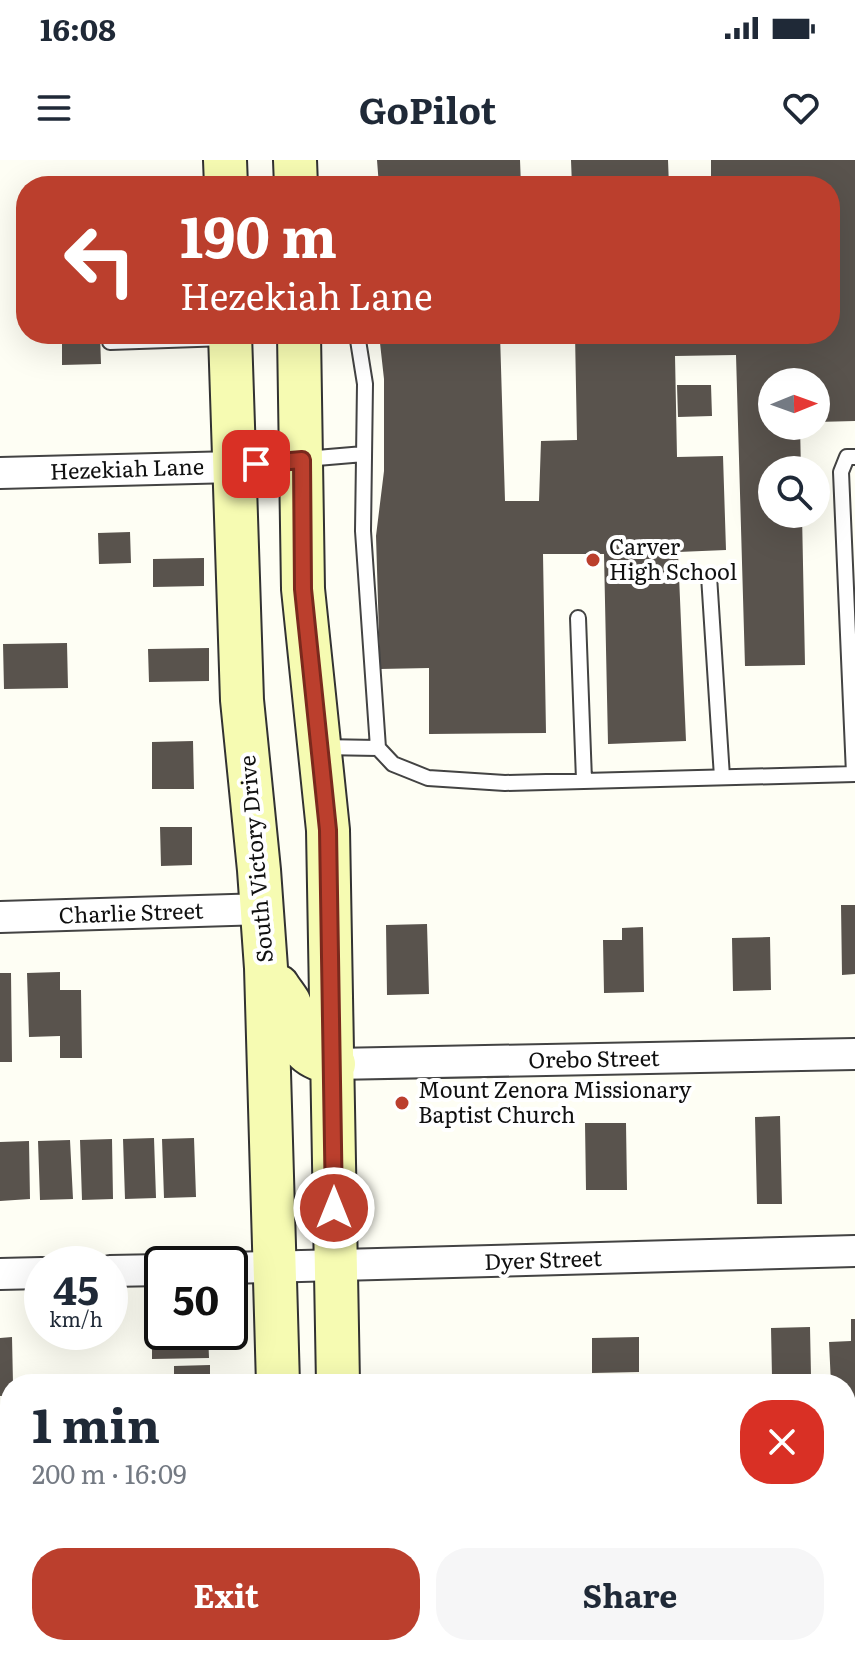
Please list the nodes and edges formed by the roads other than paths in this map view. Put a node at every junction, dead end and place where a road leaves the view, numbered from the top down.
1 (230, 344) edge
2 (299, 344) edge
3 (359, 344) edge
4 (364, 454) junction
5 (855, 457) edge
6 (302, 460) junction
7 (234, 467) junction
8 (0, 473) edge
9 (709, 576) dead end
10 (578, 618) dead end
11 (320, 747) junction
12 (378, 748) junction
13 (854, 774) edge
14 (722, 777) junction
15 (584, 780) junction
16 (262, 909) junction
17 (0, 917) edge
18 (266, 968) junction
19 (855, 1054) edge
20 (334, 1064) junction
21 (855, 1251) edge
22 (335, 1266) junction
23 (275, 1267) junction
24 (248, 1268) edge
25 (24, 1273) edge
26 (0, 1274) edge
27 (278, 1374) edge
28 (338, 1374) edge

1 - 7 main road, South Victory Drive
2 - 6 main road
3 - 4 lane
4 - 6 lane
4 - 12 lane
5 - 13 lane
6 - 7 street, Hezekiah Lane
6 - 11 main road
7 - 8 street, Hezekiah Lane
7 - 16 main road, South Victory Drive
9 - 14 lane
10 - 15 lane
11 - 12 lane
11 - 20 main road
12 - 15 lane
13 - 14 lane
14 - 15 lane
16 - 17 street, Charlie Street
16 - 18 main road, South Victory Drive
18 - 20 main road
18 - 23 main road, South Victory Drive
19 - 20 street, Orebo Street
20 - 22 main road
21 - 22 street, Dyer Street
22 - 23 street, Dyer Street
22 - 28 main road
23 - 24 street, Dyer Street
23 - 27 main road, South Victory Drive
25 - 26 street

